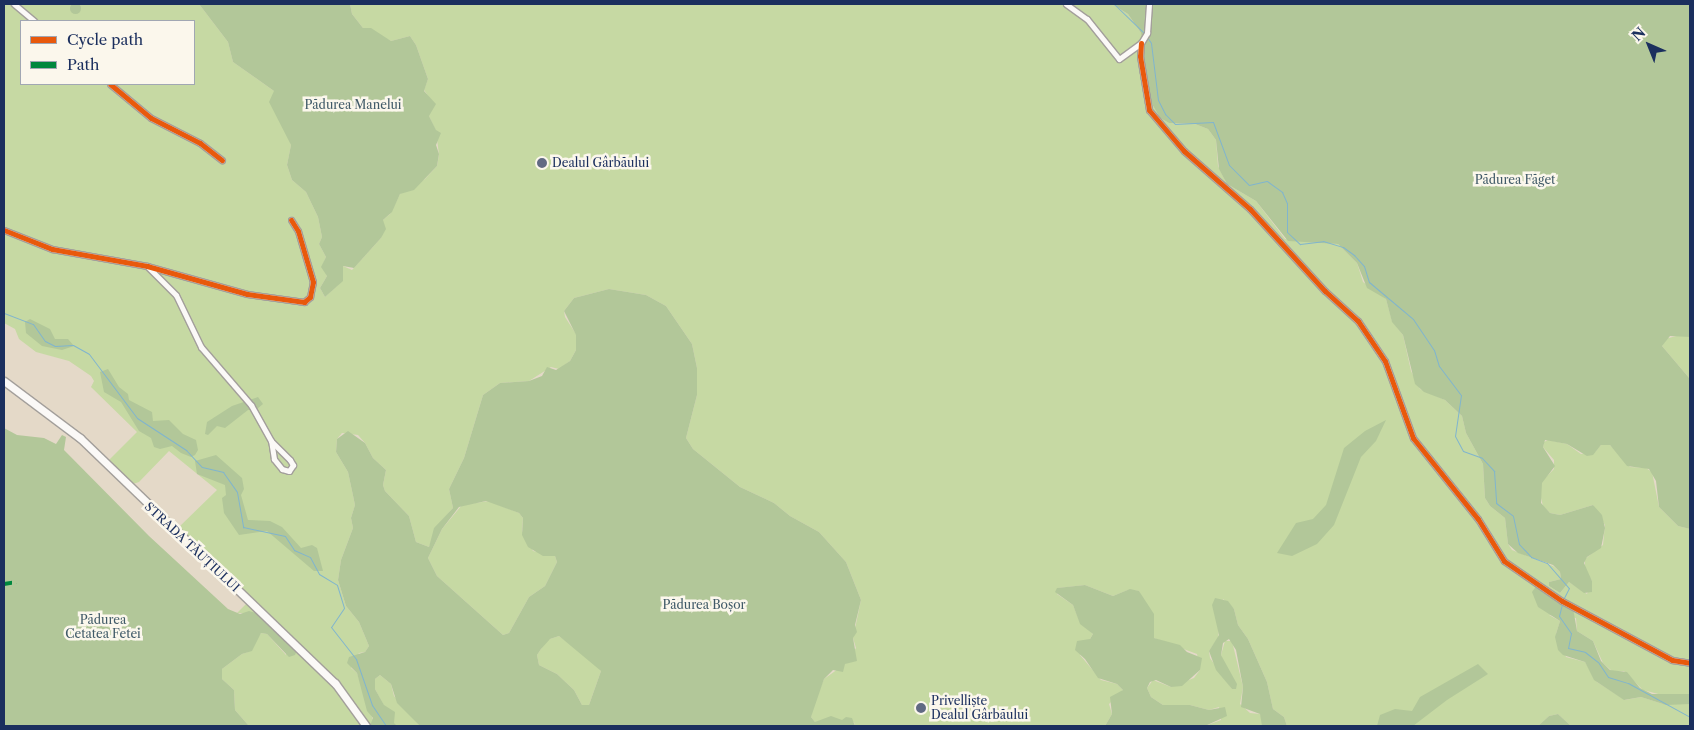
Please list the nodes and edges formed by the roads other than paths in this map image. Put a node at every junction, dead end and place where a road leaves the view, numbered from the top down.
1 (14, 4) edge
2 (1066, 4) edge
3 (1149, 4) edge
4 (33, 20) edge
5 (1144, 38) junction
6 (111, 85) edge
7 (222, 160) dead end
8 (291, 220) dead end
9 (4, 230) edge
10 (147, 266) junction
11 (4, 381) edge
12 (271, 441) junction
13 (1690, 663) edge
14 (366, 726) edge

1 - 4 street
2 - 5 street
3 - 5 street
5 - 13 street
6 - 7 street
8 - 10 street
9 - 10 street
10 - 12 street
11 - 14 main road, STRADA TĂUȚIULUI
12 - 12 street

